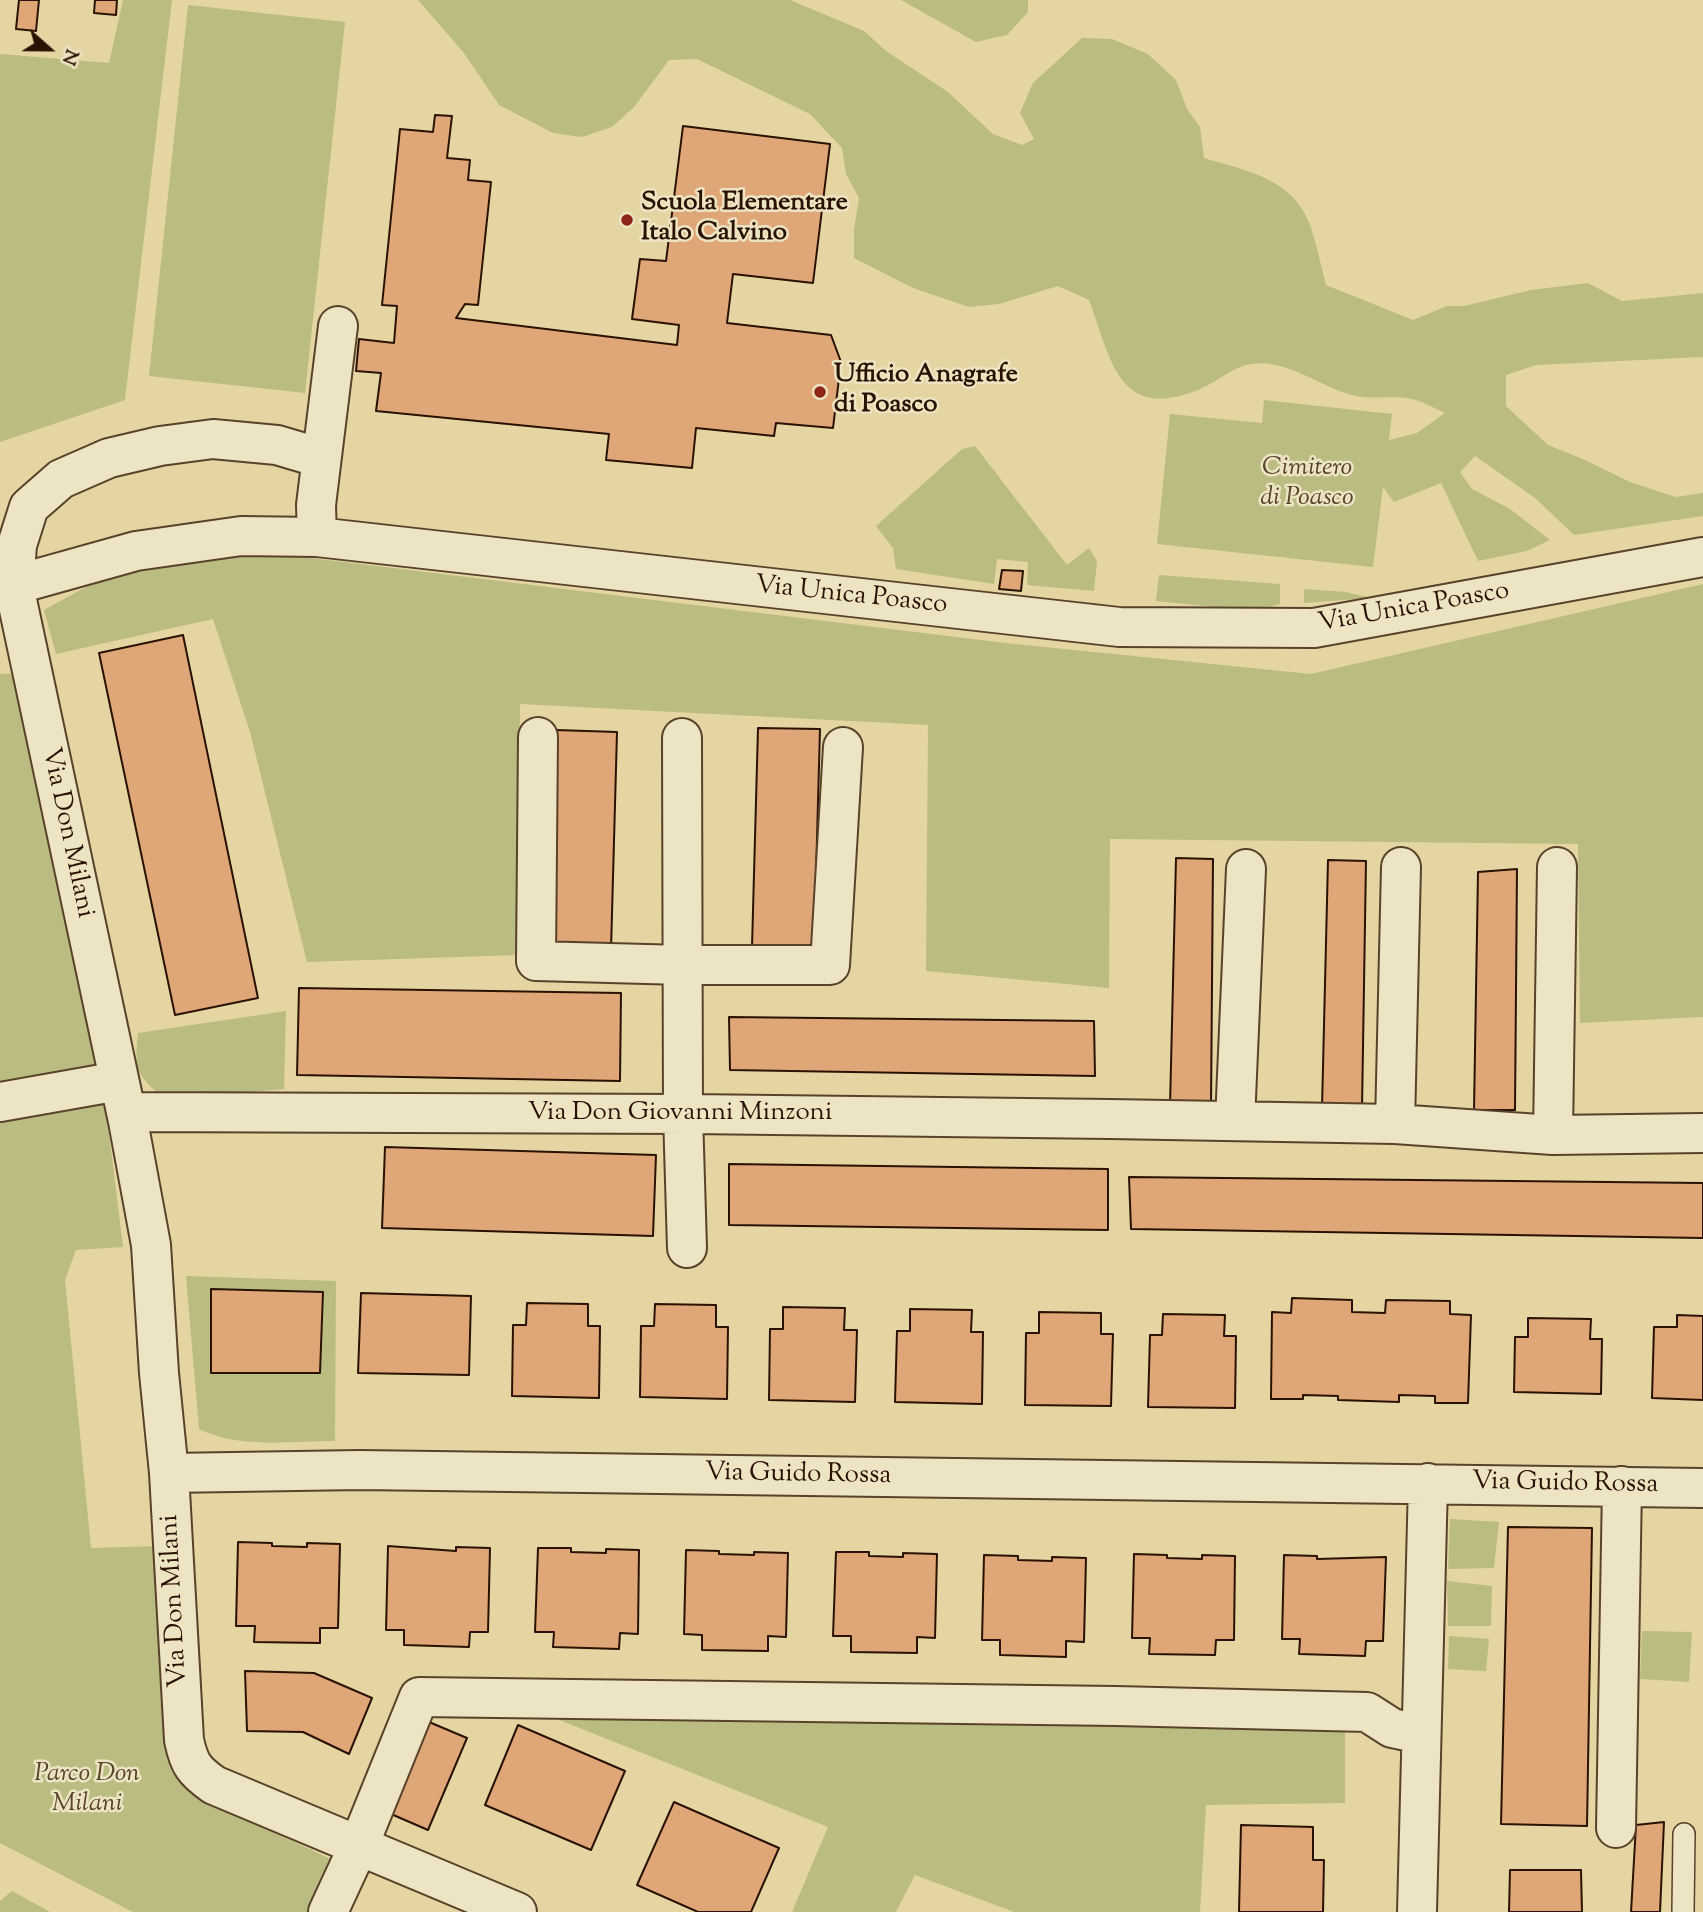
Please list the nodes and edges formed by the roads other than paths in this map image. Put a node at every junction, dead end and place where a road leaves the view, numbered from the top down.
1 (338, 326) dead end
2 (321, 458) junction
3 (317, 537) junction
4 (1703, 557) edge
5 (7, 588) edge
6 (538, 737) dead end
7 (682, 738) dead end
8 (843, 747) dead end
9 (1401, 867) dead end
10 (1557, 867) dead end
11 (1246, 869) dead end
12 (683, 965) junction
13 (122, 1096) junction
14 (0, 1102) edge
15 (683, 1114) junction
16 (1235, 1121) junction
17 (1395, 1124) junction
18 (1703, 1133) edge
19 (1553, 1135) junction
20 (687, 1248) dead end
21 (169, 1473) junction
22 (1427, 1483) junction
23 (1622, 1486) junction
24 (1703, 1488) edge
25 (1420, 1734) junction
26 (1616, 1828) dead end
27 (1684, 1834) dead end
28 (359, 1845) junction
29 (328, 1912) edge
30 (517, 1912) edge
31 (1417, 1912) edge
32 (1683, 1912) edge

1 - 2 street
2 - 3 street
2 - 5 street, Via Don Milani
3 - 4 street, Via Unica Poasco
3 - 5 street, Via Unica Poasco
5 - 13 street, Via Don Milani
6 - 12 street
7 - 12 street
8 - 12 street
9 - 17 street
10 - 19 street
11 - 16 street
12 - 15 street
13 - 14 street
13 - 15 street, Via Don Giovanni Minzoni
13 - 21 street, Via Don Milani
15 - 16 street, Via Don Giovanni Minzoni
15 - 20 street
16 - 17 street, Via Don Giovanni Minzoni
17 - 19 street, Via Don Giovanni Minzoni
18 - 19 street, Via Don Giovanni Minzoni
21 - 22 street, Via Guido Rossa
21 - 28 street, Via Don Milani
22 - 23 street, Via Guido Rossa
22 - 25 street
23 - 24 street, Via Guido Rossa
23 - 26 street
25 - 28 street
25 - 31 street
27 - 32 lane
28 - 29 street
28 - 30 street, Via Don Milani

